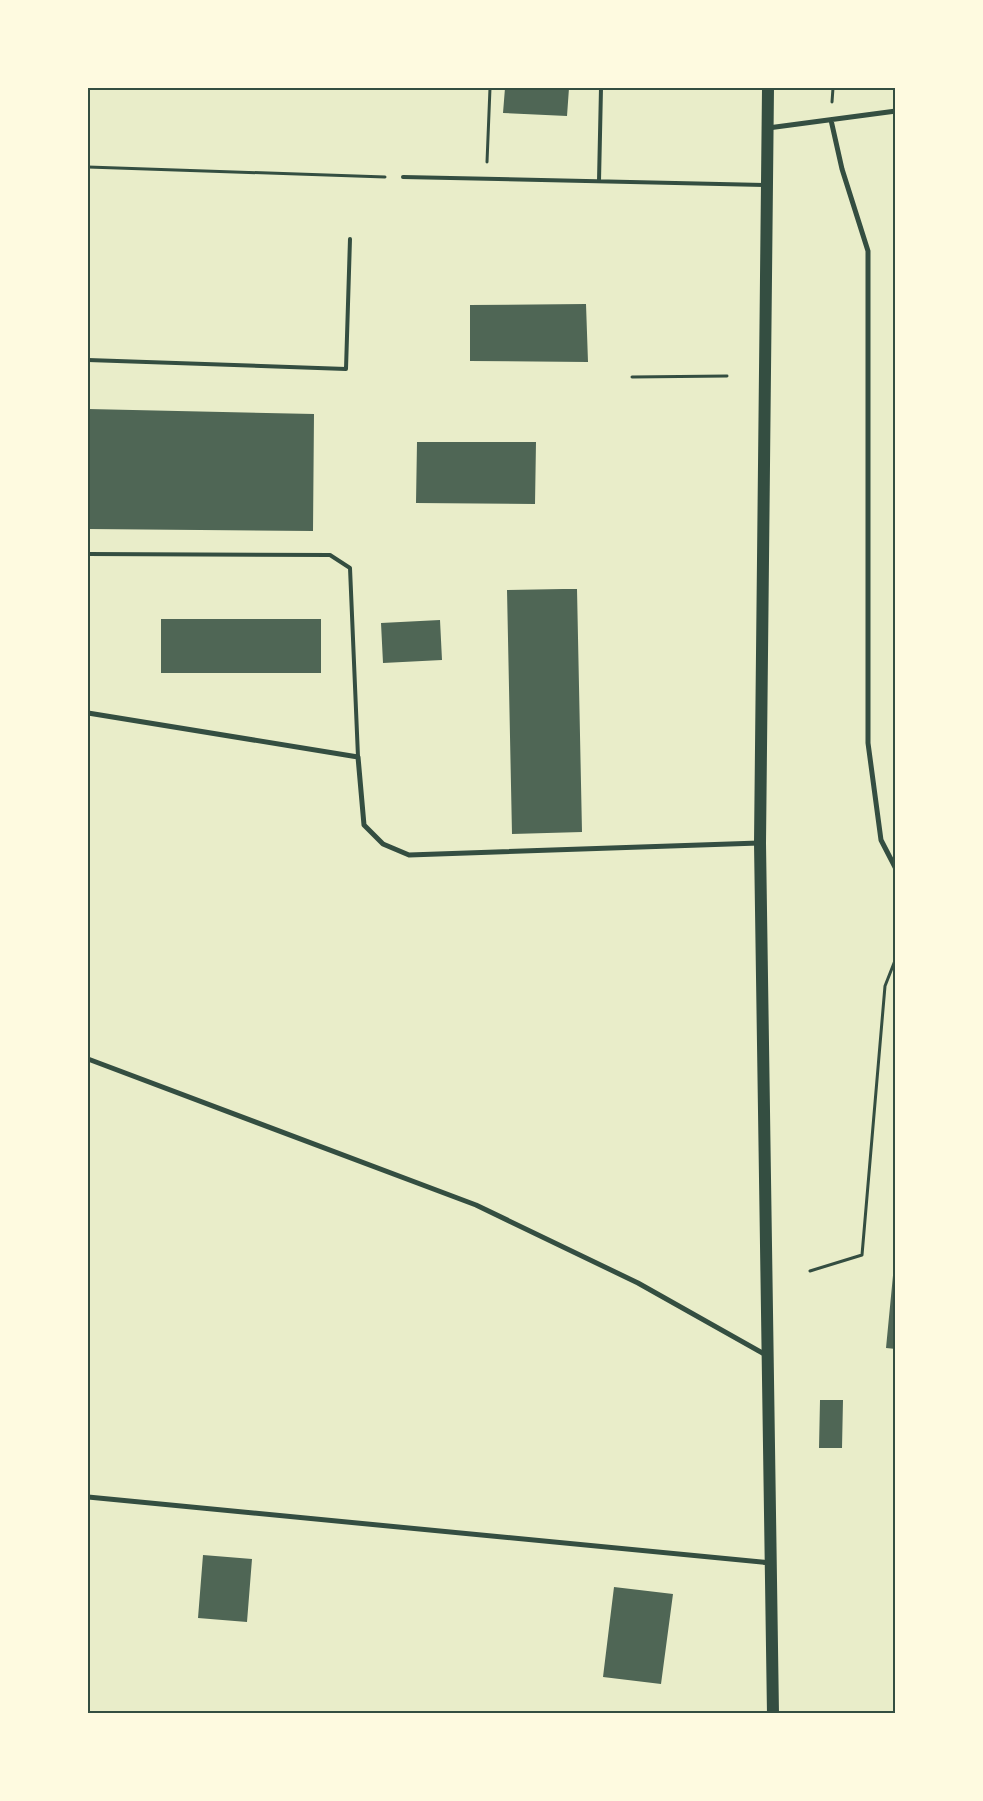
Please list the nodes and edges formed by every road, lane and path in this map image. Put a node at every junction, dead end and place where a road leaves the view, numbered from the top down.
1 (490, 88) edge
2 (601, 88) edge
3 (768, 88) edge
4 (896, 111) edge
5 (832, 120) junction
6 (768, 128) junction
7 (88, 167) edge
8 (403, 177) joint
9 (486, 178) junction
10 (598, 181) junction
11 (768, 185) junction
12 (350, 239) dead end
13 (88, 360) edge
14 (727, 376) dead end
15 (632, 377) dead end
16 (88, 554) edge
17 (88, 713) edge
18 (358, 757) junction
19 (760, 843) junction
20 (896, 869) edge
21 (896, 958) edge
22 (88, 1059) edge
23 (810, 1271) dead end
24 (766, 1356) junction
25 (88, 1497) edge
26 (771, 1562) junction
27 (773, 1714) edge

1 - 9 path
2 - 10 lane
3 - 6 main road
4 - 5 street
5 - 6 street
5 - 20 street
6 - 11 main road
7 - 8 path
8 - 9 lane
9 - 10 lane
10 - 11 lane
11 - 19 main road
12 - 13 lane
14 - 15 path
16 - 18 lane
17 - 18 street
18 - 19 street
19 - 24 main road
21 - 23 path
22 - 24 street
24 - 26 main road
25 - 26 street
26 - 27 main road

